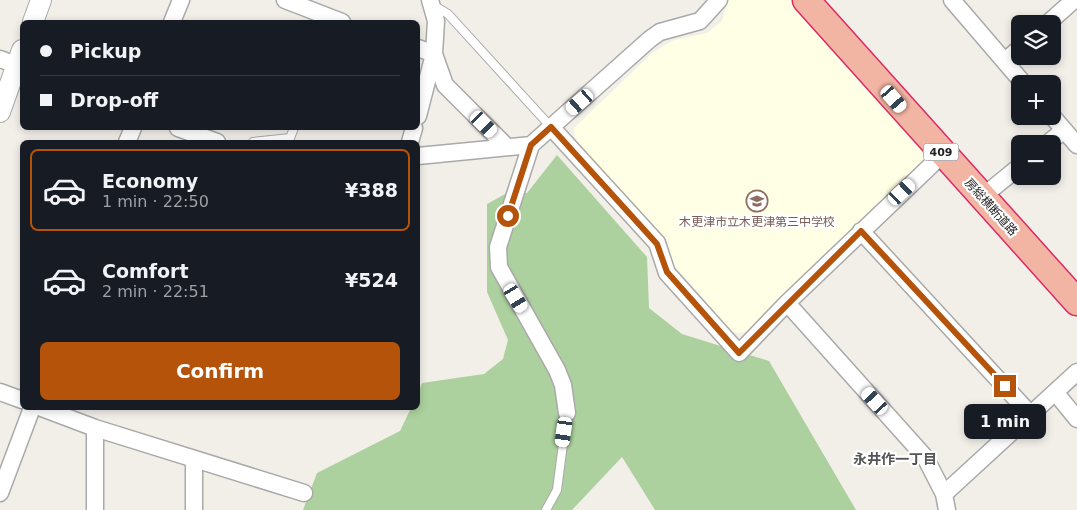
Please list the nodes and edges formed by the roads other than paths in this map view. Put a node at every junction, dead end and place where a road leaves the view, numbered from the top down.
1 (41, 0) edge
2 (181, 0) edge
3 (285, 0) edge
4 (719, 0) edge
5 (952, 0) edge
6 (1076, 0) edge
7 (809, 1) edge
8 (431, 2) edge
9 (1058, 15) edge
10 (34, 20) edge
11 (173, 20) edge
12 (332, 20) edge
13 (420, 49) edge
14 (434, 54) junction
15 (1011, 56) edge
16 (16, 60) edge
17 (1005, 61) junction
18 (1017, 75) edge
19 (420, 108) edge
20 (0, 112) edge
21 (1060, 125) edge
22 (551, 127) junction
23 (184, 130) edge
24 (293, 130) edge
25 (1064, 130) junction
26 (1058, 135) edge
27 (211, 140) edge
28 (272, 140) edge
29 (531, 145) junction
30 (1077, 145) edge
31 (507, 148) junction
32 (943, 154) junction
33 (420, 156) edge
34 (1011, 173) edge
35 (982, 197) junction
36 (861, 231) junction
37 (787, 302) junction
38 (1077, 302) edge
39 (1077, 372) edge
40 (0, 392) edge
41 (1055, 392) junction
42 (20, 399) edge
43 (31, 410) edge
44 (47, 410) edge
45 (567, 413) joint
46 (1031, 415) junction
47 (1077, 419) edge
48 (95, 428) junction
49 (194, 459) junction
50 (0, 493) edge
51 (304, 493) dead end
52 (946, 502) edge
53 (94, 510) edge
54 (194, 510) edge
55 (546, 510) edge

1 - 10 street
2 - 11 street
3 - 12 street
4 - 22 street
5 - 17 street
6 - 9 street
7 - 32 highway, 房総横断道路 / 409
8 - 14 street
8 - 22 lane
13 - 14 street
14 - 19 street
14 - 31 street
15 - 17 street
16 - 20 street
17 - 18 street
21 - 25 street
22 - 29 street
22 - 37 street
23 - 27 street
24 - 28 lane
25 - 26 street
25 - 30 street
29 - 31 street
29 - 45 street
31 - 33 street
32 - 35 highway, 房総横断道路 / 409
32 - 36 street
34 - 35 street
35 - 38 highway, 房総横断道路 / 409
36 - 37 street
36 - 46 street
37 - 52 street
39 - 41 street
40 - 42 street
41 - 46 street
41 - 47 street
43 - 50 street
44 - 48 street
45 - 55 lane
46 - 52 street
48 - 49 street
48 - 53 street
49 - 51 street
49 - 54 street

